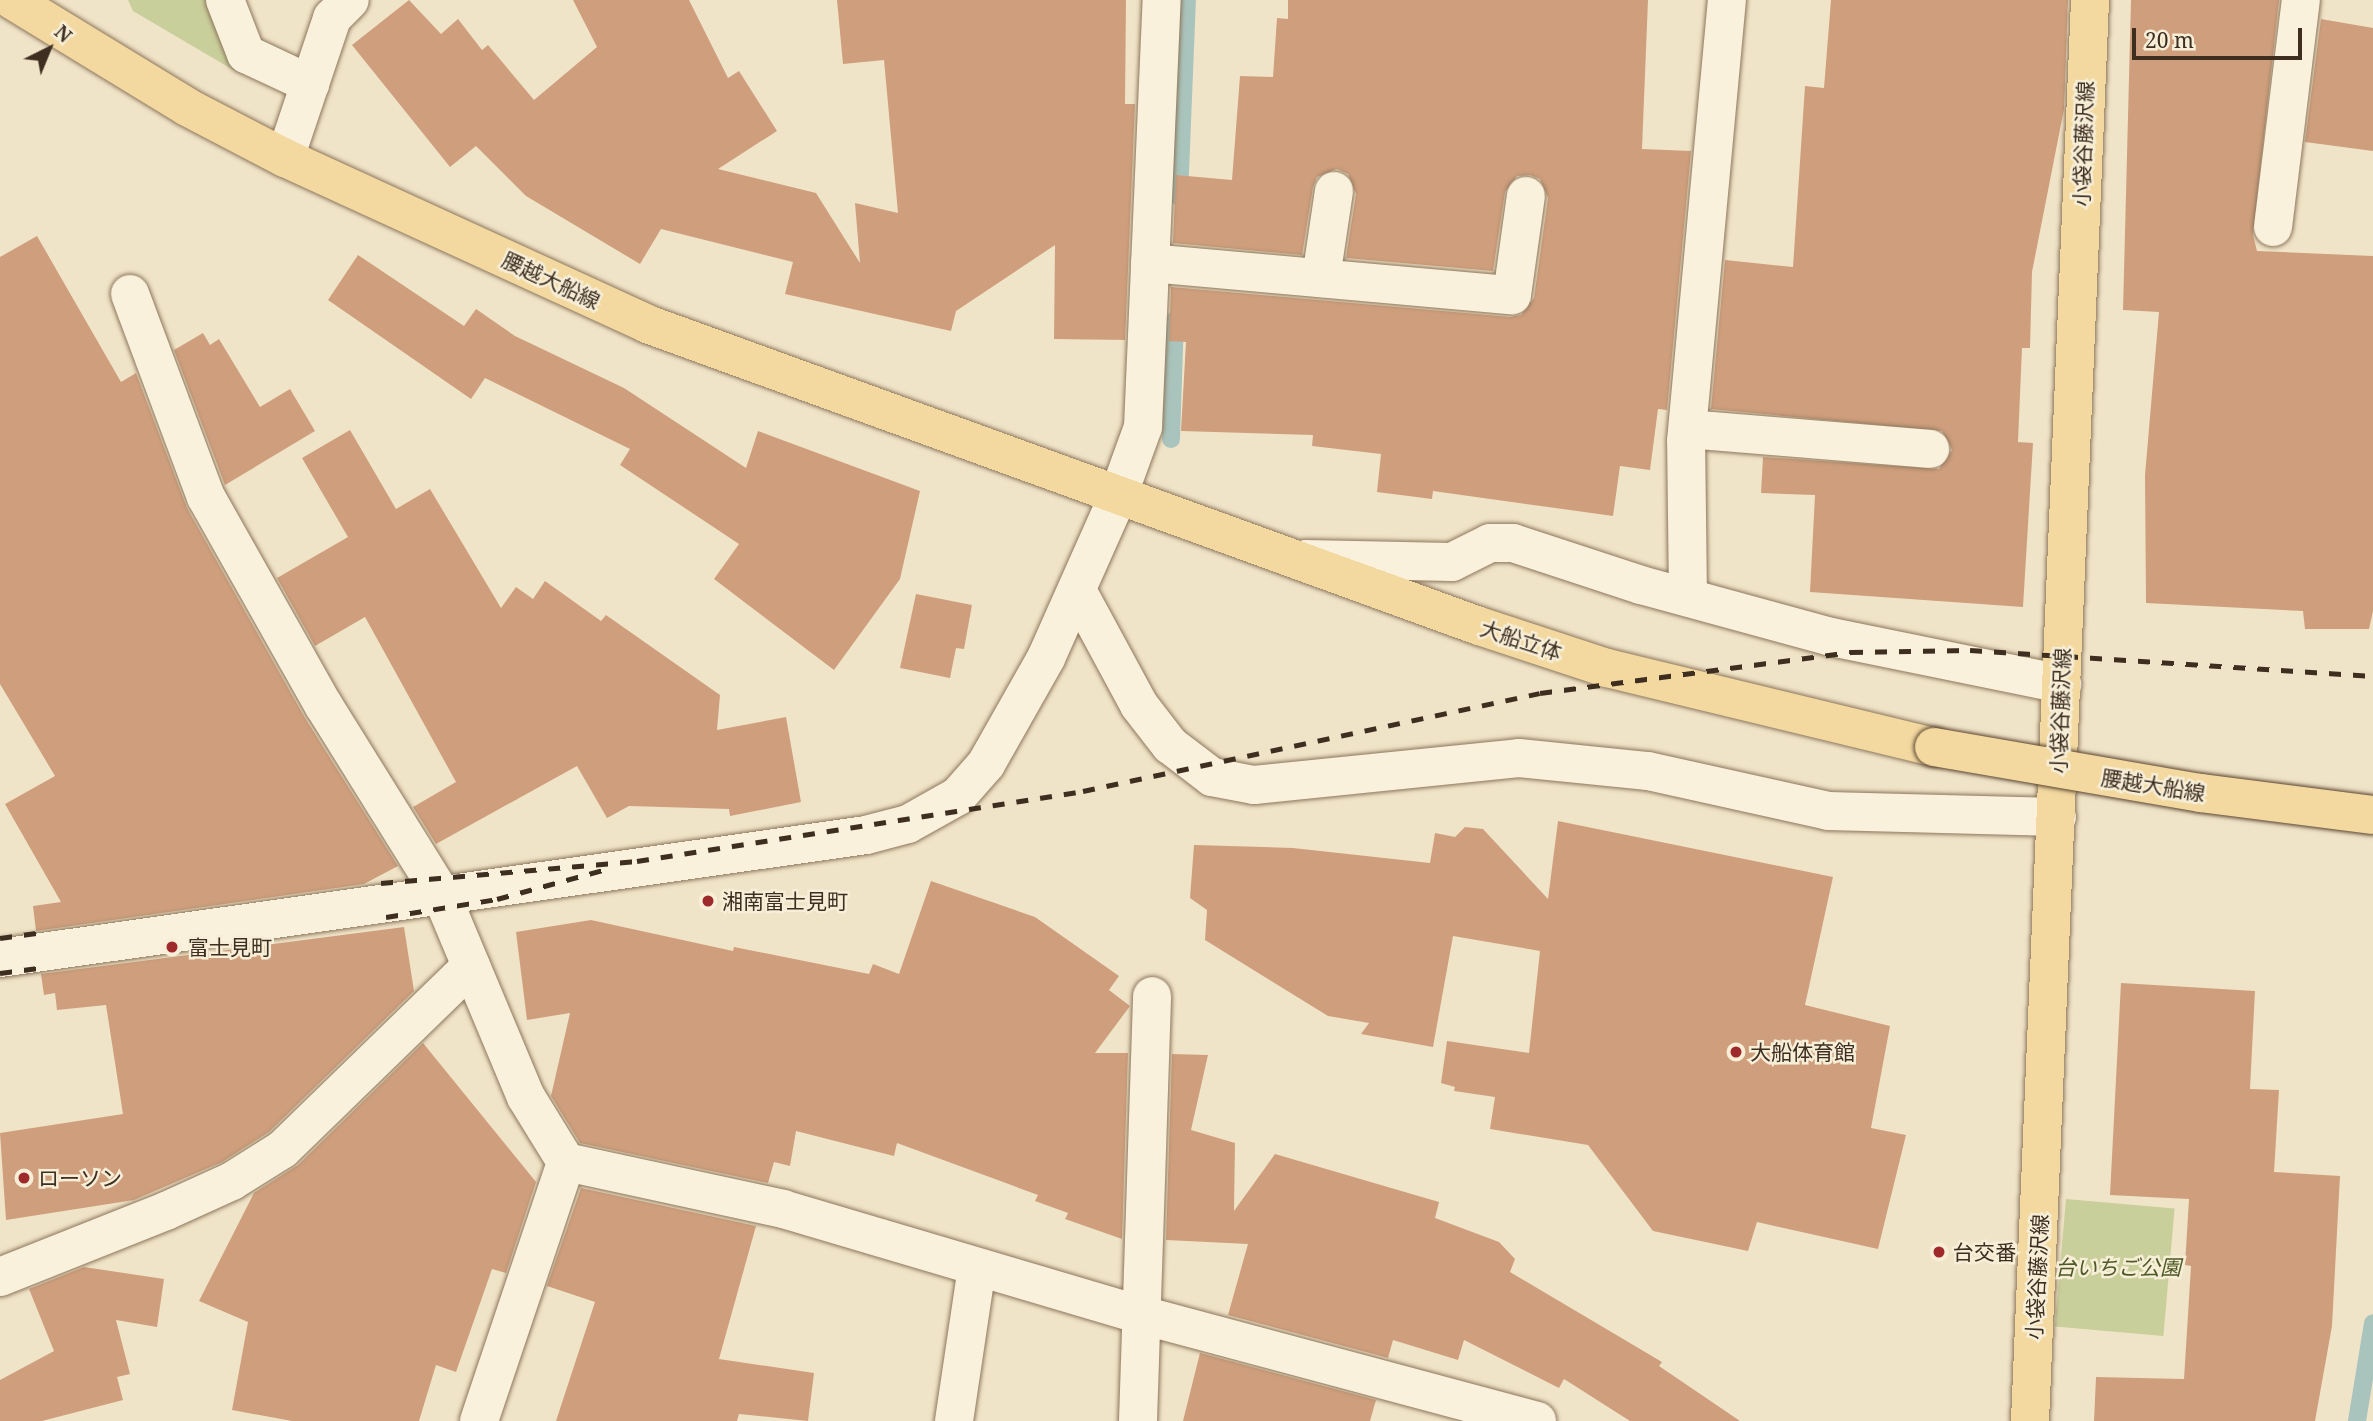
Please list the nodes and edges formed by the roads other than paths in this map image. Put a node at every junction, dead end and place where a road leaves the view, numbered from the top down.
1 (12, 0) edge
2 (225, 0) edge
3 (350, 0) edge
4 (1161, 0) edge
5 (1727, 0) edge
6 (2090, 0) edge
7 (2301, 0) edge
8 (310, 84) junction
9 (285, 158) junction
10 (1334, 191) dead end
11 (1526, 196) dead end
12 (2273, 227) dead end
13 (1150, 263) junction
14 (1321, 278) junction
15 (130, 294) dead end
16 (1688, 429) junction
17 (1930, 449) dead end
18 (1118, 496) junction
19 (1290, 558) junction
20 (1078, 592) junction
21 (1688, 597) junction
22 (2062, 684) junction
23 (1934, 747) joint
24 (2373, 815) edge
25 (2057, 817) junction
26 (441, 894) junction
27 (0, 958) edge
28 (471, 966) junction
29 (1152, 996) dead end
30 (566, 1162) junction
31 (977, 1268) junction
32 (0, 1277) edge
33 (1142, 1315) junction
34 (479, 1421) edge
35 (954, 1421) edge
36 (1138, 1421) edge
37 (1537, 1421) edge
38 (2030, 1421) edge

1 - 9 main road, 腰越大船線
2 - 8 street
3 - 8 street
4 - 13 street
5 - 16 street
6 - 22 main road, 小袋谷藤沢線
7 - 12 street
8 - 9 street
9 - 18 main road, 腰越大船線
10 - 14 street
11 - 14 street
13 - 14 street
13 - 18 street
15 - 26 street
16 - 17 street
16 - 21 street
18 - 19 main road, 大船立体
18 - 20 street
19 - 21 street
19 - 23 main road, 大船立体
20 - 25 street
20 - 26 street
21 - 22 street
22 - 25 main road, 小袋谷藤沢線
23 - 24 main road, 腰越大船線, bridge
25 - 38 main road, 小袋谷藤沢線
26 - 27 street
26 - 28 street
28 - 30 street
28 - 32 street
29 - 33 street
30 - 31 street
30 - 34 street
31 - 33 street
31 - 35 street
33 - 36 street
33 - 37 street

